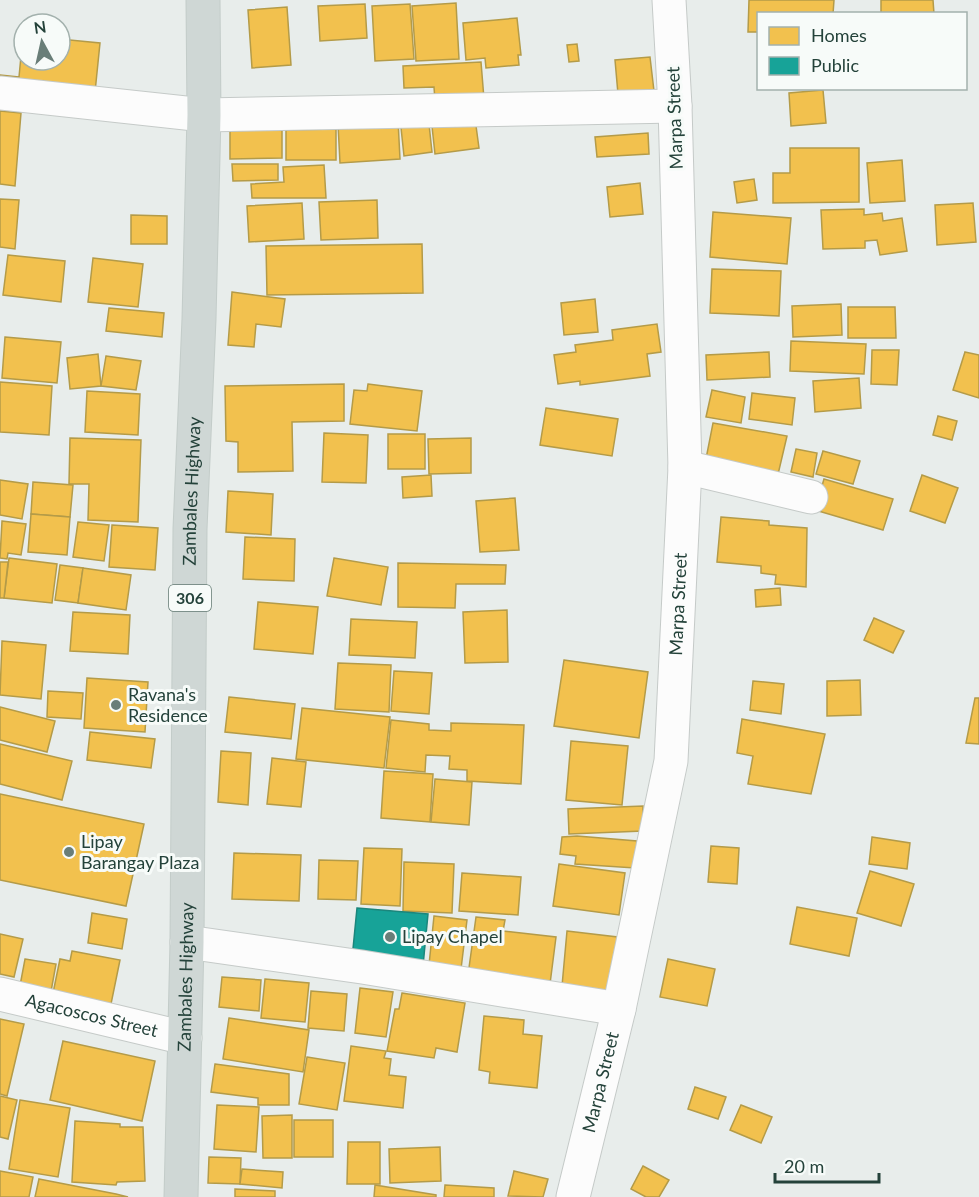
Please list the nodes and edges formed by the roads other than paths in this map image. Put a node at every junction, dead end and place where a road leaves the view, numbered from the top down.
1 (203, 0) edge
2 (669, 0) edge
3 (0, 93) edge
4 (675, 106) junction
5 (204, 115) junction
6 (685, 467) junction
7 (811, 497) dead end
8 (187, 942) junction
9 (0, 993) edge
10 (619, 1009) junction
11 (185, 1038) junction
12 (182, 1197) edge
13 (573, 1197) edge

1 - 5 main road, Zambales Highway / 306
2 - 4 street, Marpa Street
3 - 5 street
4 - 5 street
4 - 6 street, Marpa Street
5 - 8 main road, Zambales Highway / 306
6 - 7 street
6 - 10 street, Marpa Street
8 - 10 street
8 - 11 main road, Zambales Highway / 306
9 - 11 street, Agacoscos Street
10 - 13 street, Marpa Street
11 - 12 main road, Zambales Highway / 306

